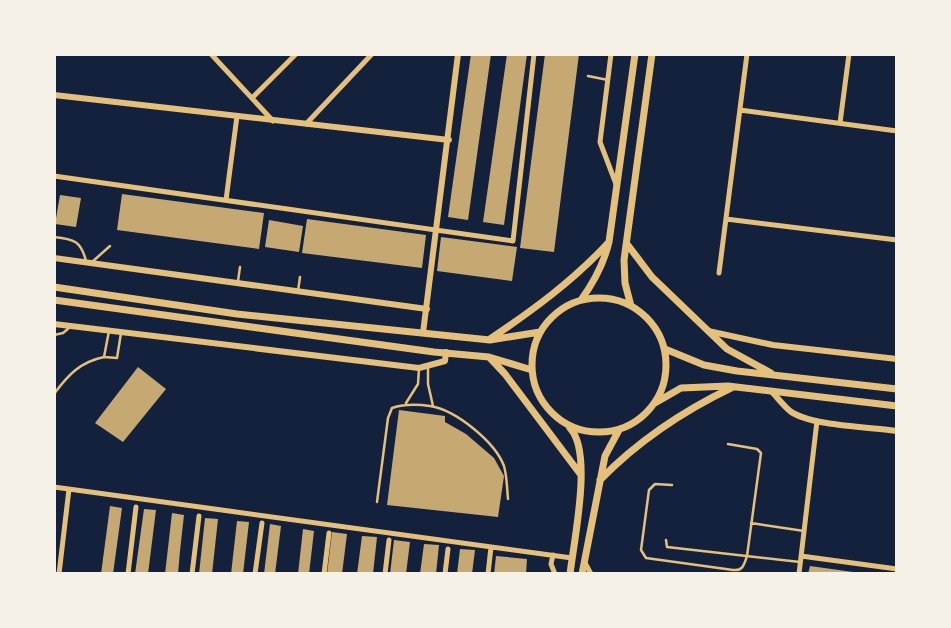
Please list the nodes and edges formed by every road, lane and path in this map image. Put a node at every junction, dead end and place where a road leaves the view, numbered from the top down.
1 (211, 54) edge
2 (296, 54) edge
3 (372, 54) edge
4 (458, 54) edge
5 (534, 54) edge
6 (611, 54) edge
7 (635, 54) edge
8 (652, 54) edge
9 (747, 54) edge
10 (849, 54) edge
11 (587, 76) dead end
12 (608, 80) junction
13 (54, 95) edge
14 (252, 98) junction
15 (740, 110) junction
16 (237, 117) junction
17 (273, 121) junction
18 (840, 123) junction
19 (306, 124) junction
20 (897, 131) edge
21 (449, 140) junction
22 (54, 176) edge
23 (616, 184) junction
24 (226, 200) junction
25 (726, 219) junction
26 (437, 229) junction
27 (54, 237) edge
28 (897, 240) edge
29 (609, 242) junction
30 (627, 244) junction
31 (110, 246) dead end
32 (54, 258) edge
33 (89, 262) junction
34 (240, 267) dead end
35 (719, 273) dead end
36 (300, 277) dead end
37 (237, 283) junction
38 (54, 287) edge
39 (298, 291) junction
40 (54, 300) edge
41 (581, 300) junction
42 (631, 306) junction
43 (426, 309) junction
44 (54, 324) edge
45 (72, 325) junction
46 (109, 329) junction
47 (122, 331) junction
48 (707, 331) junction
49 (540, 332) junction
50 (424, 333) junction
51 (54, 335) edge
52 (490, 340) junction
53 (665, 349) junction
54 (446, 352) junction
55 (104, 357) junction
56 (489, 357) junction
57 (897, 359) edge
58 (428, 365) junction
59 (419, 368) junction
60 (532, 370) junction
61 (775, 375) junction
62 (734, 387) junction
63 (897, 389) edge
64 (771, 391) junction
65 (54, 394) edge
66 (655, 403) junction
67 (405, 404) junction
68 (433, 406) junction
69 (897, 406) edge
70 (817, 421) junction
71 (566, 424) junction
72 (619, 430) junction
73 (897, 430) edge
74 (728, 444) dead end
75 (582, 476) junction
76 (600, 480) junction
77 (672, 485) dead end
78 (54, 487) edge
79 (69, 489) junction
80 (508, 499) dead end
81 (377, 502) dead end
82 (136, 507) dead end
83 (200, 516) dead end
84 (261, 523) dead end
85 (751, 523) junction
86 (804, 531) junction
87 (329, 533) dead end
88 (389, 540) dead end
89 (666, 540) dead end
90 (491, 547) junction
91 (448, 549) dead end
92 (553, 555) junction
93 (747, 556) junction
94 (572, 558) junction
95 (800, 559) junction
96 (584, 561) junction
97 (896, 569) edge
98 (59, 574) edge
99 (128, 574) edge
100 (192, 574) edge
101 (255, 574) edge
102 (324, 574) edge
103 (385, 574) edge
104 (445, 574) edge
105 (488, 574) edge
106 (555, 574) edge
107 (570, 574) edge
108 (582, 574) edge
109 (591, 574) edge
110 (799, 574) edge

1 - 14 street
2 - 14 street
3 - 19 street
4 - 21 street
5 - 26 street
6 - 12 street
7 - 23 main road
8 - 30 main road
9 - 15 street
10 - 18 street
11 - 12 lane
12 - 23 street
13 - 16 street
14 - 17 street
15 - 18 street
15 - 25 street
16 - 17 street
16 - 24 street
17 - 19 street
18 - 20 street
19 - 21 street
21 - 26 street
22 - 24 street
23 - 29 main road
24 - 26 street
25 - 28 street
25 - 35 street
26 - 43 street
27 - 33 lane
29 - 41 main road
29 - 52 main road
30 - 42 main road
30 - 48 main road
31 - 33 lane
32 - 33 street
33 - 37 street
34 - 37 lane
36 - 39 lane
37 - 39 street
38 - 50 main road
39 - 43 street
40 - 54 main road
41 - 42 main road
41 - 49 main road
42 - 53 main road
43 - 50 street
44 - 45 street
45 - 46 street
45 - 51 lane
46 - 47 street
46 - 55 lane
47 - 55 lane
47 - 59 street
48 - 57 street
48 - 61 main road
49 - 52 main road
49 - 60 main road
50 - 52 main road
53 - 61 main road
53 - 66 main road
54 - 56 main road
54 - 58 street
55 - 65 lane
56 - 60 main road
56 - 75 main road
58 - 59 street
58 - 68 lane
59 - 67 lane
60 - 71 main road
61 - 63 main road
62 - 64 main road
62 - 66 main road
62 - 76 main road
64 - 69 main road
64 - 70 street
66 - 72 main road
67 - 68 lane
67 - 81 lane
68 - 80 lane
70 - 73 street
70 - 86 street
71 - 72 main road
71 - 75 main road
72 - 76 main road
74 - 85 lane
75 - 94 main road
76 - 96 main road
77 - 93 lane
78 - 79 street
79 - 90 street
79 - 98 street
82 - 99 street
83 - 100 street
84 - 101 street
85 - 86 lane
85 - 93 lane
86 - 95 street
87 - 102 street
88 - 103 street
89 - 93 lane
90 - 92 street
90 - 105 street
91 - 104 street
92 - 94 street
92 - 106 street
93 - 95 lane
94 - 107 main road
95 - 97 street
95 - 110 street
96 - 108 main road
96 - 109 street

